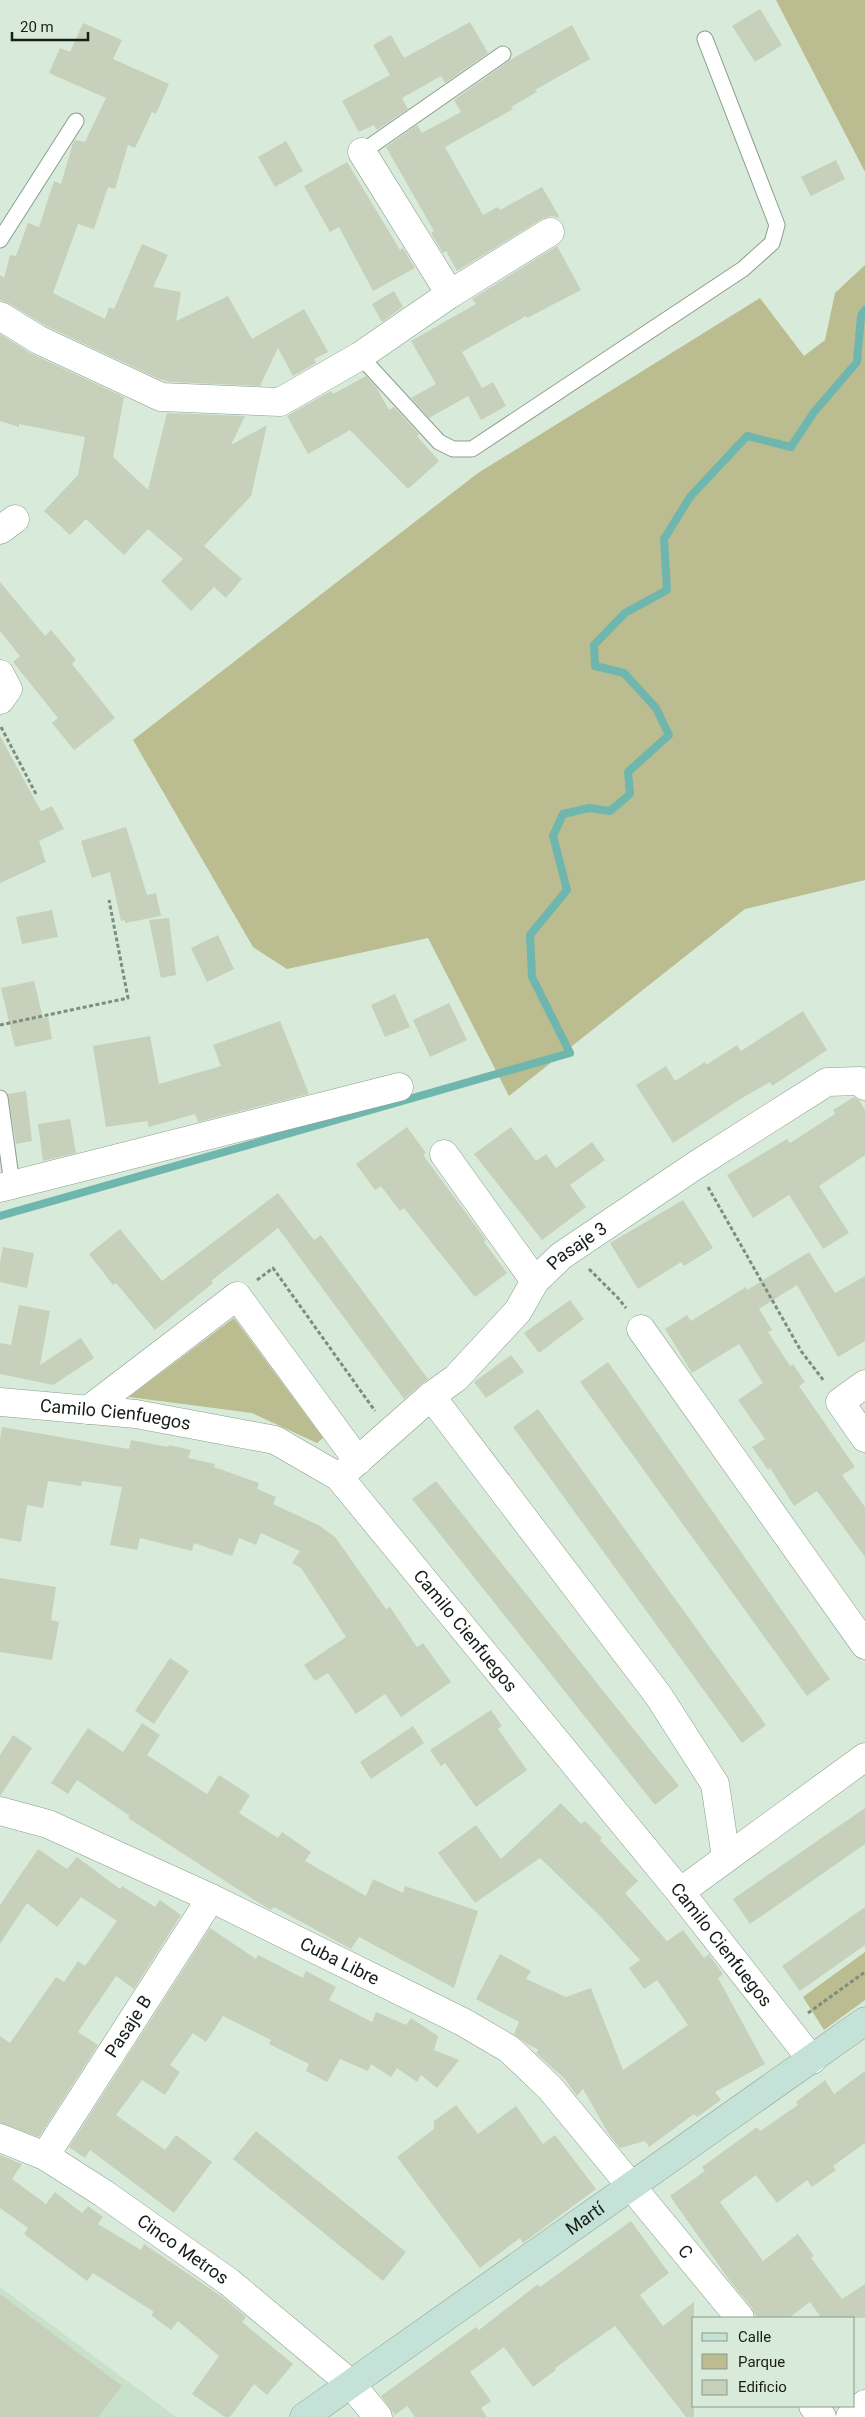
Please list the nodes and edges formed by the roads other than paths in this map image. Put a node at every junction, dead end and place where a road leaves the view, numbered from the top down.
1 (705, 39) dead end
2 (503, 54) dead end
3 (76, 121) dead end
4 (362, 152) joint
5 (550, 232) dead end
6 (0, 240) edge
7 (450, 294) junction
8 (0, 316) edge
9 (360, 356) junction
10 (0, 674) edge
11 (0, 700) edge
12 (863, 1083) edge
13 (399, 1086) dead end
14 (0, 1098) edge
15 (444, 1154) dead end
16 (6, 1186) edge
17 (535, 1281) junction
18 (641, 1329) road end
19 (865, 1384) edge
20 (431, 1396) junction
21 (0, 1402) edge
22 (88, 1410) junction
23 (865, 1438) edge
24 (349, 1469) junction
25 (865, 1645) edge
26 (865, 1757) edge
27 (0, 1811) edge
28 (726, 1858) junction
29 (680, 1892) junction
30 (211, 1898) junction
31 (865, 2021) edge
32 (812, 2060) junction
33 (0, 2138) edge
34 (45, 2156) junction
35 (630, 2185) junction
36 (739, 2317) edge
37 (350, 2384) junction
38 (865, 2404) edge
39 (814, 2407) edge
40 (304, 2417) edge
41 (378, 2417) edge
42 (822, 2417) edge
43 (850, 2417) edge

1 - 9 lane
2 - 4 lane
3 - 6 lane
4 - 7 street
5 - 7 street
7 - 9 street
8 - 9 street
10 - 11 street
12 - 17 street, Pasaje 3
13 - 16 street
14 - 16 lane
15 - 17 street
17 - 20 street, Pasaje 3
18 - 25 street
19 - 23 street
20 - 24 street, Pasaje 3
20 - 28 street
21 - 22 street, Camilo Cienfuegos
22 - 24 street, Camilo Cienfuegos
22 - 24 street
24 - 29 street, Camilo Cienfuegos
26 - 28 street
27 - 30 street, Cuba Libre
28 - 29 street
29 - 32 street, Camilo Cienfuegos
30 - 34 street, Pasaje B
30 - 35 street, Cuba Libre
31 - 32 street, Martí
32 - 35 street, Martí
33 - 34 street, Cinco Metros
34 - 37 street, Cinco Metros
35 - 36 street, C
35 - 37 street, Martí
37 - 40 street, Martí
37 - 41 street, Cinco Metros
38 - 43 street
39 - 42 street

